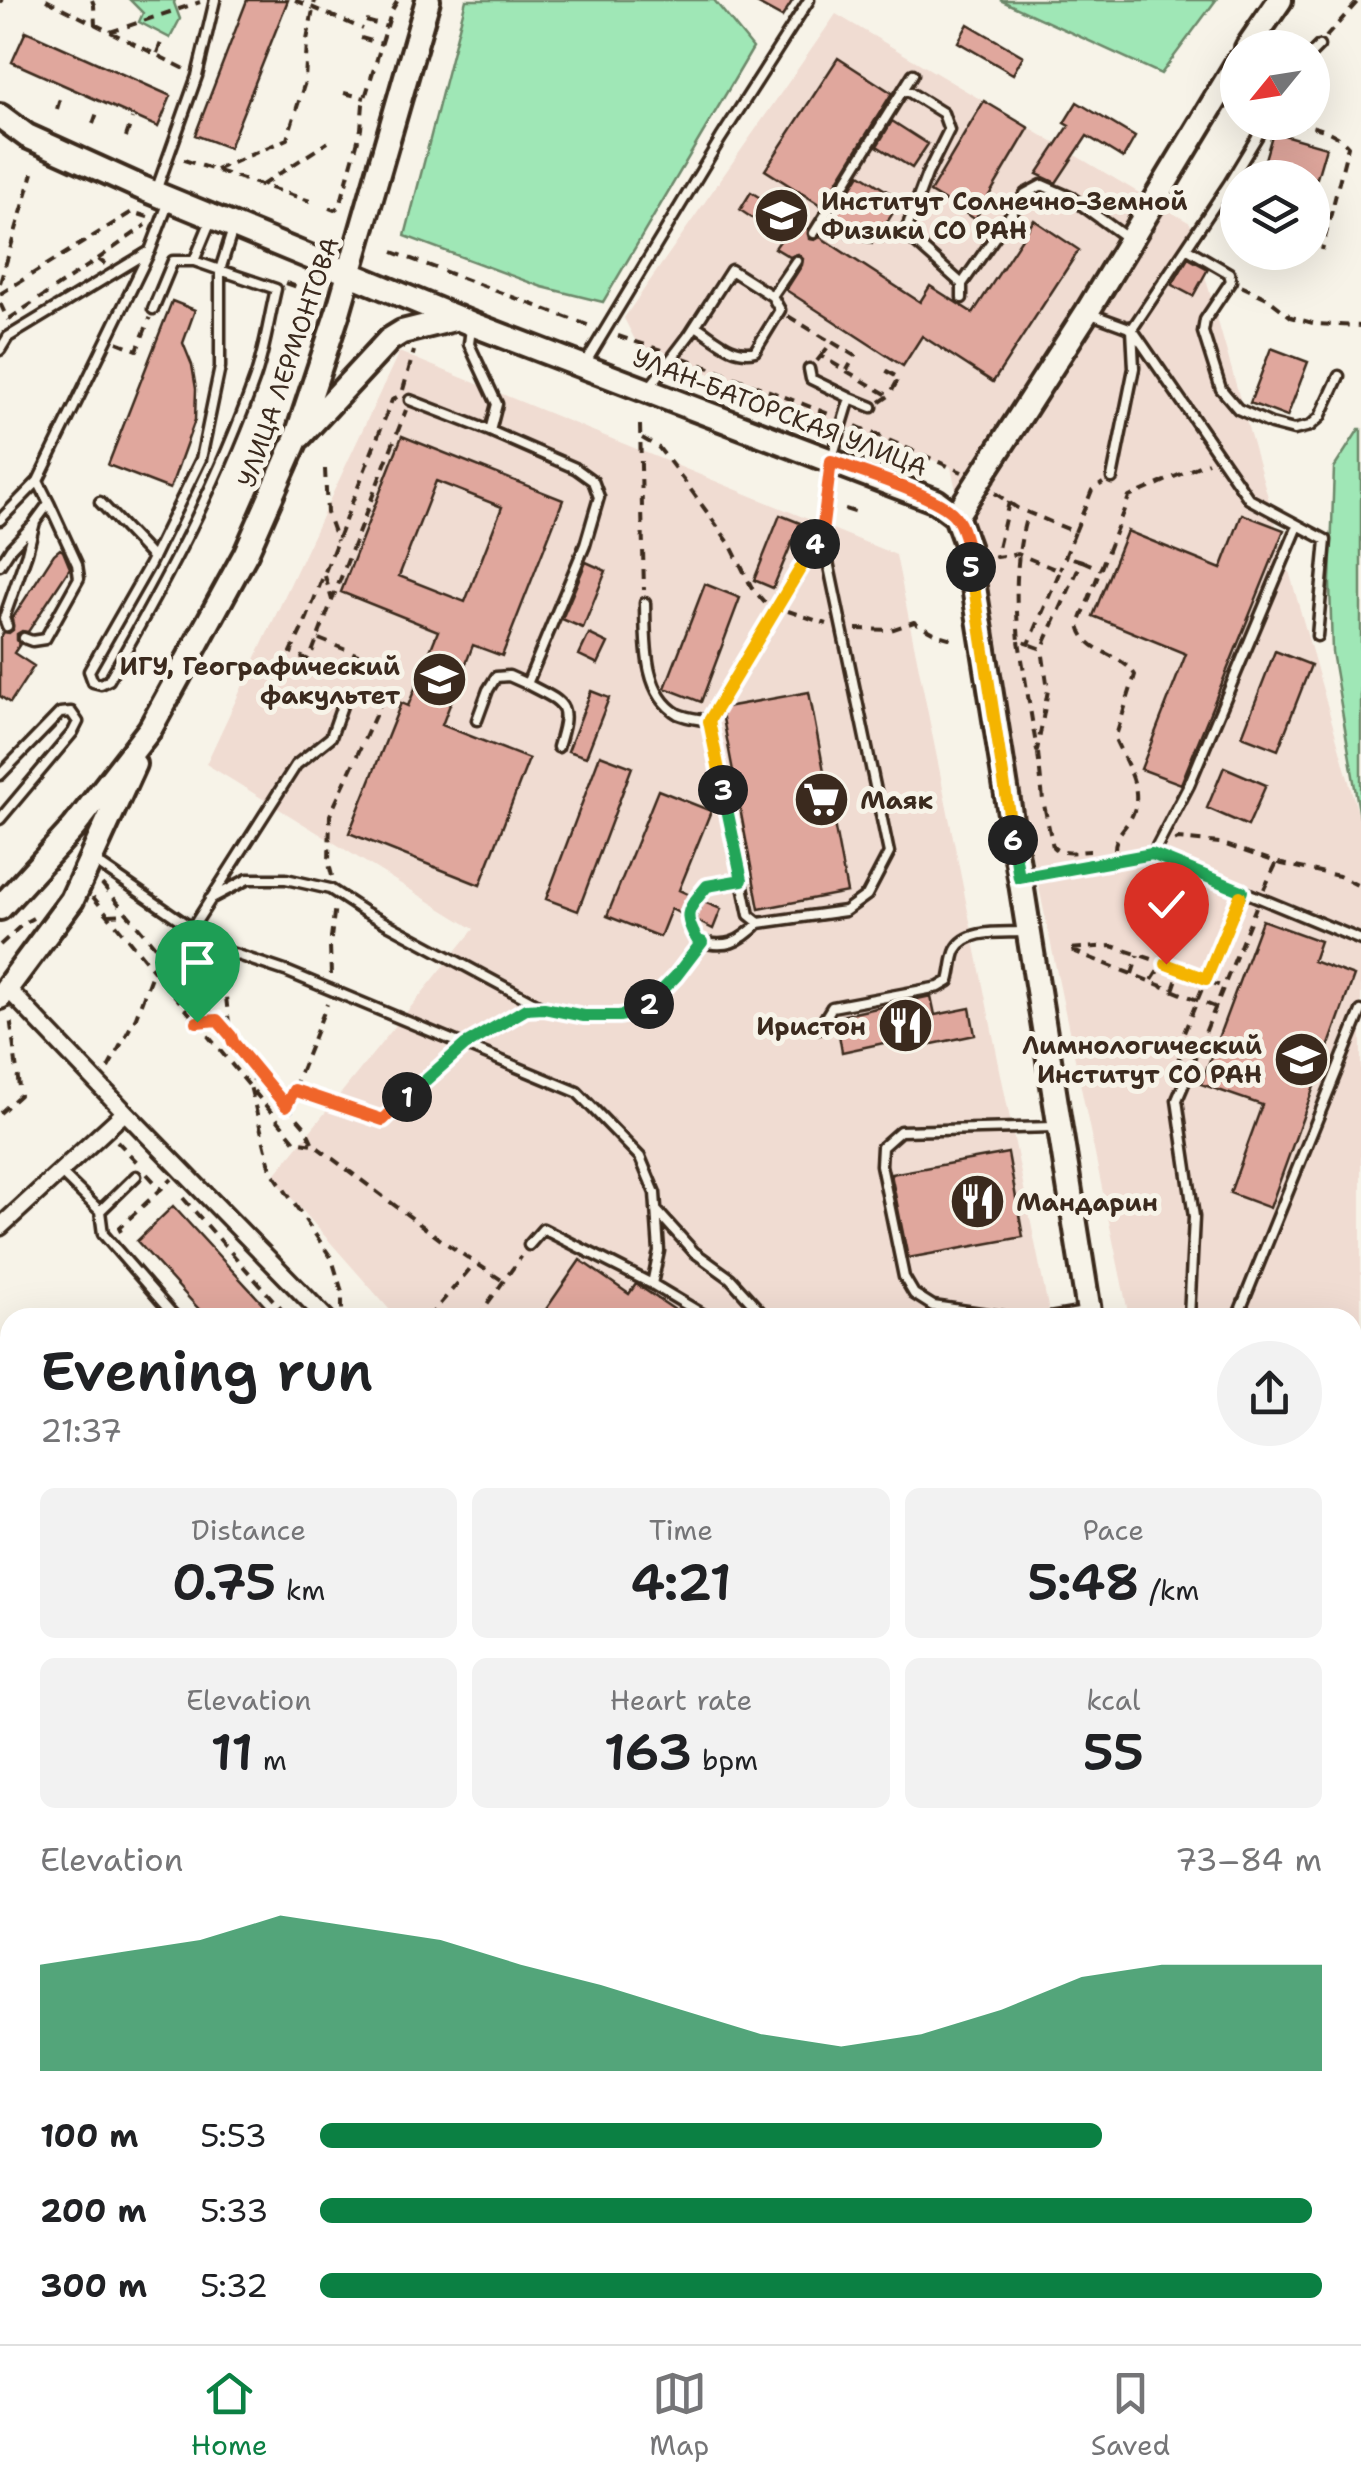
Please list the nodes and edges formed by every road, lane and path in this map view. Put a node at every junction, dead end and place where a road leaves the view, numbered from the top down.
1 (46, 0) edge
2 (92, 0) edge
3 (204, 0) edge
4 (216, 0) edge
5 (295, 0) edge
6 (314, 0) edge
7 (398, 0) edge
8 (428, 0) edge
9 (809, 0) edge
10 (1280, 0) edge
11 (1359, 0) edge
12 (313, 8) junction
13 (366, 21) dead end
14 (95, 25) junction
15 (387, 27) junction
16 (364, 29) dead end
17 (1259, 30) edge
18 (110, 32) junction
19 (1330, 33) edge
20 (361, 38) dead end
21 (162, 40) dead end
22 (382, 44) junction
23 (157, 54) junction
24 (913, 74) dead end
25 (197, 76) junction
26 (906, 90) junction
27 (62, 92) dead end
28 (1220, 92) edge
29 (344, 93) dead end
30 (365, 98) junction
31 (99, 107) dead end
32 (57, 109) dead end
33 (0, 116) edge
34 (132, 119) dead end
35 (93, 124) dead end
36 (1330, 133) edge
37 (126, 137) dead end
38 (1255, 140) edge
39 (328, 142) dead end
40 (184, 160) dead end
41 (216, 170) junction
42 (33, 173) dead end
43 (262, 185) junction
44 (163, 197) junction
45 (310, 200) dead end
46 (329, 208) dead end
47 (1330, 218) edge
48 (224, 221) junction
49 (815, 231) joint
50 (905, 233) junction
51 (1130, 240) junction
52 (1186, 248) junction
53 (150, 251) junction
54 (98, 259) dead end
55 (796, 261) dead end
56 (194, 262) junction
57 (220, 270) junction
58 (350, 274) junction
59 (1231, 281) junction
60 (0, 283) edge
61 (962, 284) junction
62 (276, 288) junction
63 (305, 290) dead end
64 (0, 294) edge
65 (772, 296) junction
66 (962, 298) dead end
67 (0, 304) edge
68 (154, 309) joint
69 (1087, 312) junction
70 (788, 316) dead end
71 (465, 321) junction
72 (0, 325) edge
73 (696, 326) junction
74 (1361, 326) edge
75 (1132, 329) junction
76 (418, 337) dead end
77 (108, 338) junction
78 (832, 342) junction
79 (0, 350) edge
80 (821, 356) junction
81 (584, 366) junction
82 (809, 369) joint
83 (883, 369) dead end
84 (846, 370) junction
85 (1339, 376) dead end
86 (647, 390) junction
87 (889, 396) junction
88 (850, 398) junction
89 (410, 400) joint
90 (872, 407) joint
91 (640, 424) dead end
92 (490, 431) junction
93 (642, 438) junction
94 (294, 442) junction
95 (1220, 456) junction
96 (831, 461) junction
97 (325, 470) dead end
98 (1112, 478) joint
99 (38, 481) junction
100 (988, 487) dead end
101 (49, 502) junction
102 (100, 502) dead end
103 (1008, 502) junction
104 (845, 509) dead end
105 (1028, 512) junction
106 (861, 514) dead end
107 (956, 516) junction
108 (0, 520) edge
109 (35, 522) junction
110 (1298, 526) junction
111 (1075, 532) junction
112 (822, 533) junction
113 (337, 541) junction
114 (1018, 554) junction
115 (1066, 556) junction
116 (153, 558) junction
117 (1082, 561) junction
118 (0, 565) edge
119 (1101, 569) junction
120 (1060, 571) junction
121 (324, 573) junction
122 (332, 600) junction
123 (645, 604) joint
124 (777, 607) junction
125 (8, 626) dead end
126 (842, 627) junction
127 (1318, 636) dead end
128 (24, 638) dead end
129 (317, 638) junction
130 (956, 640) dead end
131 (1019, 641) junction
132 (1029, 644) junction
133 (1042, 649) junction
134 (398, 670) dead end
135 (526, 684) junction
136 (389, 685) dead end
137 (344, 700) dead end
138 (476, 720) dead end
139 (709, 721) junction
140 (150, 729) junction
141 (558, 747) dead end
142 (1038, 751) junction
143 (0, 775) edge
144 (0, 819) edge
145 (1152, 854) junction
146 (49, 855) junction
147 (1277, 862) junction
148 (94, 868) junction
149 (1019, 878) junction
150 (742, 880) junction
151 (1361, 887) edge
152 (1242, 891) junction
153 (89, 892) dead end
154 (335, 892) junction
155 (0, 896) edge
156 (1259, 898) junction
157 (210, 899) junction
158 (0, 908) edge
159 (129, 914) junction
160 (108, 915) junction
161 (760, 923) junction
162 (192, 926) junction
163 (1028, 932) junction
164 (1361, 940) edge
165 (702, 942) junction
166 (220, 947) junction
167 (160, 952) junction
168 (1138, 955) junction
169 (1162, 963) junction
170 (1180, 969) junction
171 (154, 971) junction
172 (1132, 974) junction
173 (1206, 979) junction
174 (1152, 982) junction
175 (1223, 987) junction
176 (332, 990) junction
177 (1173, 990) junction
178 (6, 998) edge
179 (1197, 1000) junction
180 (544, 1008) junction
181 (1215, 1008) junction
182 (1361, 1011) edge
183 (217, 1020) junction
184 (197, 1022) junction
185 (820, 1028) dead end
186 (231, 1036) junction
187 (465, 1045) junction
188 (108, 1069) dead end
189 (258, 1072) junction
190 (1188, 1074) junction
191 (250, 1086) junction
192 (294, 1090) junction
193 (286, 1106) junction
194 (125, 1112) junction
195 (0, 1113) edge
196 (1060, 1127) junction
197 (313, 1144) junction
198 (124, 1148) dead end
199 (132, 1157) dead end
200 (182, 1169) junction
201 (60, 1172) junction
202 (136, 1176) dead end
203 (184, 1198) dead end
204 (100, 1211) junction
205 (657, 1211) junction
206 (0, 1227) edge
207 (123, 1238) dead end
208 (529, 1245) joint
209 (475, 1262) junction
210 (503, 1281) junction
211 (652, 1284) junction
212 (167, 1308) edge
213 (280, 1308) edge
214 (316, 1308) edge
215 (342, 1308) edge
216 (436, 1308) edge
217 (484, 1308) edge
218 (692, 1308) edge
219 (757, 1308) edge
220 (947, 1308) edge
221 (1089, 1308) edge
222 (1189, 1308) edge
223 (1240, 1308) edge

1 - 14 path
2 - 14 path
3 - 18 path
4 - 25 lane
5 - 12 path
6 - 12 path
7 - 15 path
8 - 58 street, УЛИЦА ЛЕРМОНТОВА
9 - 81 lane
10 - 17 street
11 - 19 path
12 - 16 path
12 - 41 path
13 - 15 path
14 - 18 path
15 - 22 path
18 - 23 path
20 - 22 path
21 - 23 path
22 - 30 path
23 - 25 path
24 - 26 lane
25 - 44 lane
26 - 49 lane
26 - 50 lane
27 - 32 path
28 - 51 street
29 - 30 path
30 - 46 path
31 - 35 path
33 - 44 street, УЛАН-БАТОРСКАЯ УЛИЦА
34 - 37 path
36 - 47 path
38 - 52 lane
39 - 43 path
40 - 41 path
41 - 43 path
42 - 60 path
43 - 45 path
44 - 48 street, УЛАН-БАТОРСКАЯ УЛИЦА
44 - 53 lane
48 - 56 lane
48 - 57 lane
48 - 58 street, УЛАН-БАТОРСКАЯ УЛИЦА
49 - 50 path
50 - 61 lane
51 - 61 lane
51 - 69 street
52 - 59 lane
52 - 75 lane
53 - 77 lane
53 - 79 lane
54 - 64 path
55 - 65 lane
56 - 57 lane
56 - 68 lane
57 - 62 lane
57 - 116 lane
58 - 71 street, УЛАН-БАТОРСКАЯ УЛИЦА
58 - 94 street, УЛИЦА ЛЕРМОНТОВА
59 - 74 path
59 - 85 lane
61 - 66 lane
62 - 63 path
62 - 116 lane
65 - 73 lane
65 - 73 lane
67 - 72 path
68 - 77 path
69 - 75 lane
69 - 107 street
70 - 78 path
71 - 81 street, УЛАН-БАТОРСКАЯ УЛИЦА
71 - 92 lane
71 - 94 street
73 - 86 lane
75 - 95 lane
75 - 98 lane
76 - 113 path
77 - 99 lane
78 - 80 path
78 - 84 path
80 - 82 path
80 - 84 path
81 - 86 street, УЛАН-БАТОРСКАЯ УЛИЦА
82 - 88 lane
83 - 87 path
84 - 87 path
86 - 96 street, УЛАН-БАТОРСКАЯ УЛИЦА
87 - 90 path
88 - 90 lane
88 - 96 lane
89 - 92 lane
89 - 122 path
91 - 93 path
92 - 135 lane
93 - 123 path
93 - 124 path
94 - 140 street, УЛИЦА ЛЕРМОНТОВА
95 - 110 lane
95 - 119 path
96 - 107 street, УЛАН-БАТОРСКАЯ УЛИЦА
96 - 112 lane
97 - 113 path
98 - 111 path
99 - 101 lane
99 - 108 lane
100 - 103 path
101 - 109 lane
101 - 128 lane
102 - 116 lane
103 - 105 path
103 - 114 path
104 - 106 path
105 - 111 path
105 - 114 path
107 - 149 street
109 - 118 lane
109 - 125 lane
110 - 127 lane
110 - 145 lane
111 - 115 path
112 - 124 lane
112 - 126 lane
113 - 121 path
114 - 120 path
114 - 131 path
115 - 117 path
115 - 120 path
117 - 119 path
117 - 133 path
119 - 142 path
120 - 132 path
121 - 122 path
121 - 129 path
122 - 129 path
123 - 139 lane
124 - 126 path
124 - 139 lane
126 - 130 path
126 - 161 lane
129 - 134 path
131 - 132 path
131 - 142 path
132 - 133 path
133 - 142 path
135 - 138 lane
135 - 141 lane
136 - 154 path
137 - 157 lane
139 - 150 lane
140 - 146 street, УЛИЦА ЛЕРМОНТОВА
140 - 148 street
143 - 144 lane
145 - 147 path
145 - 149 lane
145 - 152 lane
146 - 155 street
146 - 158 street, УЛИЦА ЛЕРМОНТОВА
147 - 151 path
147 - 156 path
148 - 159 path
148 - 162 lane
148 - 178 street
149 - 163 street
150 - 161 lane
150 - 165 lane
152 - 156 lane
152 - 173 path
153 - 160 path
154 - 157 lane
154 - 176 path
154 - 180 lane
156 - 164 lane
156 - 175 path
157 - 162 lane
159 - 160 path
159 - 167 path
160 - 171 path
161 - 165 lane
162 - 166 lane
162 - 167 path
163 - 185 lane
163 - 196 street
165 - 180 lane
166 - 176 lane
166 - 186 path
167 - 171 path
167 - 183 path
168 - 169 path
168 - 172 path
168 - 172 path
169 - 170 path
169 - 174 path
170 - 173 path
170 - 177 path
171 - 184 path
171 - 188 path
172 - 174 path
173 - 175 path
173 - 179 path
174 - 177 path
175 - 181 path
176 - 187 lane
176 - 192 path
177 - 179 path
178 - 194 street
178 - 195 path
179 - 181 path
179 - 190 path
180 - 187 path
181 - 190 path
182 - 223 lane
183 - 184 path
183 - 186 path
184 - 191 path
186 - 189 path
187 - 192 path
187 - 205 lane
189 - 191 path
189 - 193 path
190 - 222 lane
191 - 197 path
191 - 215 path
192 - 193 path
193 - 197 path
194 - 200 street
194 - 201 street
196 - 220 lane
196 - 221 street
197 - 209 path
198 - 199 path
200 - 207 path
200 - 214 street
201 - 204 lane
201 - 206 street
202 - 204 lane
203 - 213 path
204 - 212 lane
205 - 211 lane
205 - 219 lane
208 - 210 path
208 - 211 lane
209 - 210 path
209 - 216 path
210 - 217 path
211 - 218 lane

